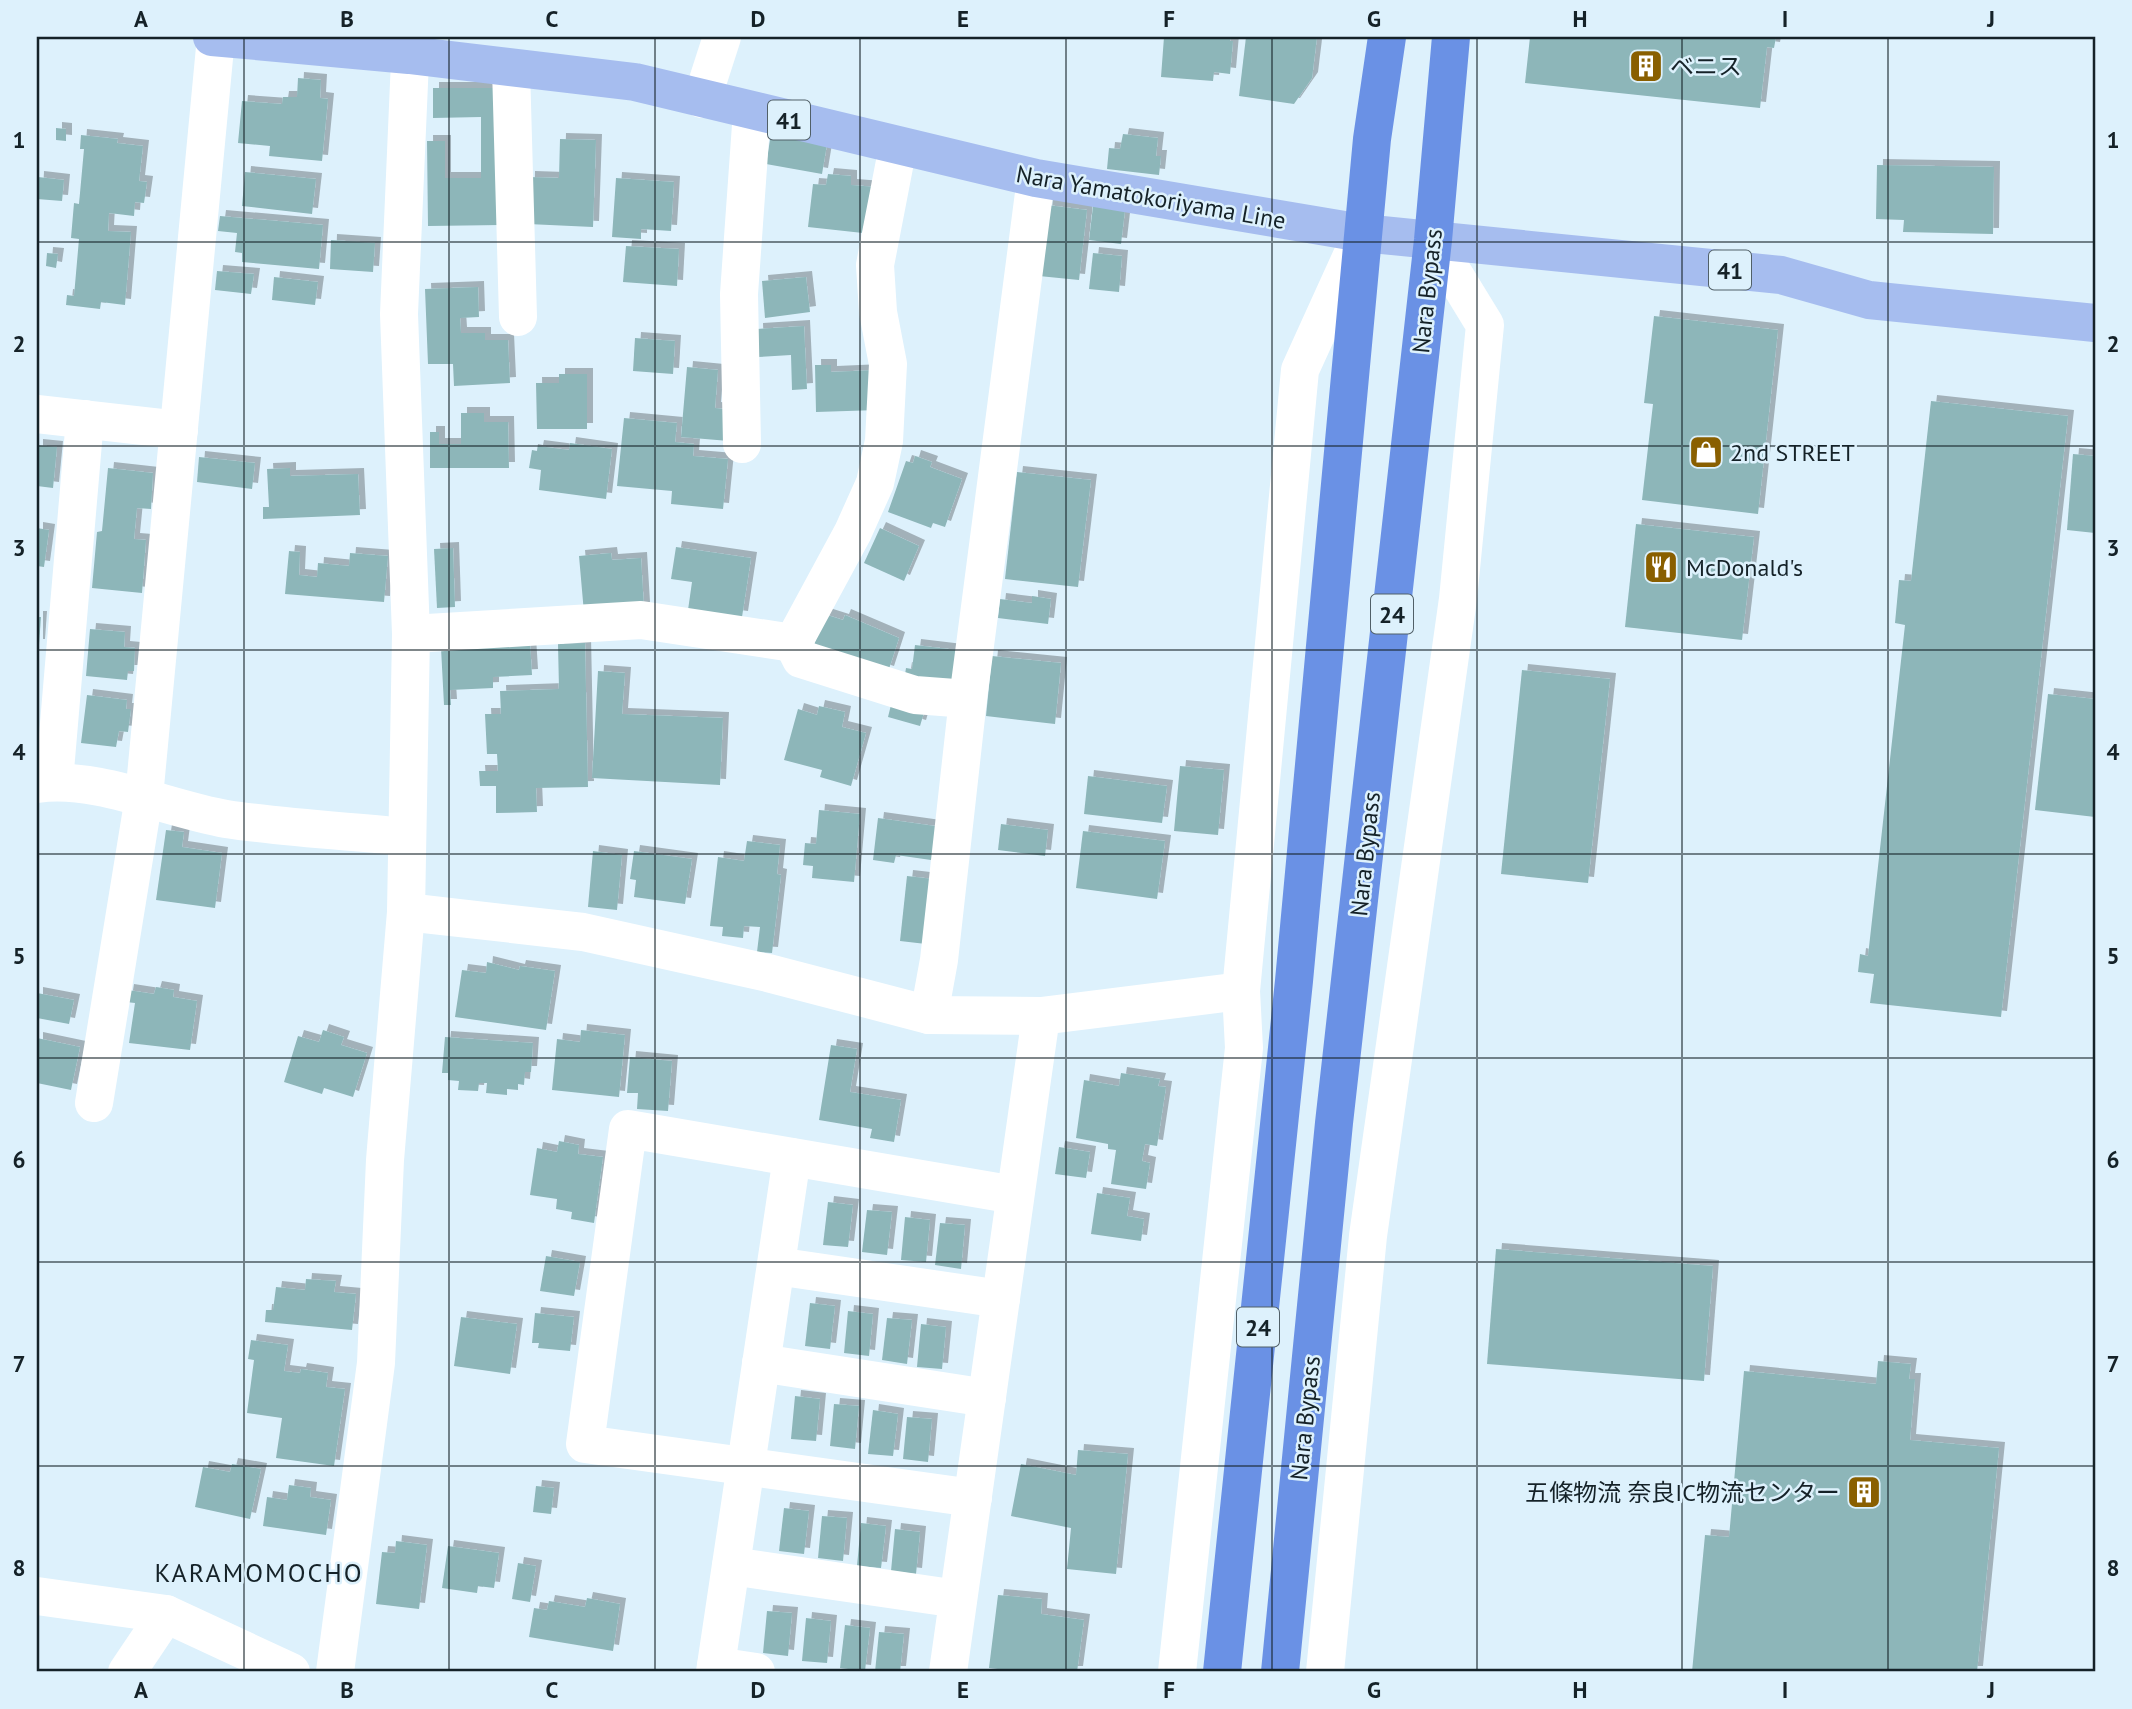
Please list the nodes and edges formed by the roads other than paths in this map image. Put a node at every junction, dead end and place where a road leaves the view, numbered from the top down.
1 (214, 37) edge
2 (722, 37) edge
3 (1387, 37) edge
4 (1451, 37) edge
5 (410, 46) edge
6 (511, 68) junction
7 (702, 99) junction
8 (752, 111) junction
9 (898, 146) junction
10 (1036, 178) junction
11 (1362, 233) junction
12 (1433, 240) junction
13 (518, 317) dead end
14 (2095, 323) edge
15 (37, 414) edge
16 (85, 419) junction
17 (179, 429) junction
18 (742, 444) dead end
19 (53, 583) edge
20 (411, 634) junction
21 (793, 643) junction
22 (968, 699) junction
23 (45, 783) edge
24 (144, 797) junction
25 (407, 837) junction
26 (406, 912) junction
27 (1241, 991) junction
28 (929, 1015) junction
29 (1041, 1016) junction
30 (94, 1102) dead end
31 (792, 1157) junction
32 (1015, 1195) junction
33 (776, 1266) junction
34 (1001, 1298) junction
35 (761, 1363) junction
36 (987, 1398) junction
37 (746, 1467) junction
38 (973, 1498) junction
39 (731, 1566) junction
40 (37, 1596) edge
41 (958, 1599) junction
42 (166, 1614) junction
43 (716, 1669) edge
44 (127, 1672) edge
45 (291, 1672) edge
46 (335, 1672) edge
47 (756, 1672) edge
48 (948, 1672) edge
49 (1177, 1672) edge
50 (1222, 1672) edge
51 (1280, 1672) edge
52 (1325, 1672) edge

1 - 5 main road, Nara Yamatokoriyama Line / 41
1 - 17 street
2 - 7 street
3 - 11 highway, 24
4 - 12 highway, Nara Bypass / 24
5 - 6 main road, Nara Yamatokoriyama Line / 41
5 - 20 street
6 - 7 main road, Nara Yamatokoriyama Line / 41
6 - 13 street
7 - 8 main road, Nara Yamatokoriyama Line / 41
8 - 9 main road, Nara Yamatokoriyama Line / 41
8 - 18 street
9 - 10 main road, Nara Yamatokoriyama Line / 41
9 - 21 street
10 - 11 main road, Nara Yamatokoriyama Line / 41
10 - 22 street
11 - 12 main road, Nara Yamatokoriyama Line / 41
11 - 27 street
11 - 50 highway, 24
12 - 14 main road, Nara Yamatokoriyama Line / 41
12 - 51 highway, Nara Bypass / 24
12 - 52 street
15 - 16 street
16 - 17 street
16 - 19 street
17 - 24 street
19 - 23 street
20 - 21 street
20 - 25 street
21 - 22 street
22 - 28 street
23 - 24 street
24 - 25 street
24 - 30 street
25 - 26 street
26 - 28 street
26 - 46 street
27 - 29 street
27 - 49 street
28 - 29 street
29 - 32 street
31 - 32 street
31 - 33 street
31 - 37 street
32 - 34 street
33 - 34 street
33 - 35 street
34 - 36 street
35 - 36 street
35 - 37 street
36 - 38 street
37 - 38 street
37 - 39 street
38 - 41 street
39 - 41 street
39 - 43 street
40 - 42 street
41 - 48 street
42 - 44 street
42 - 45 street
43 - 47 street

